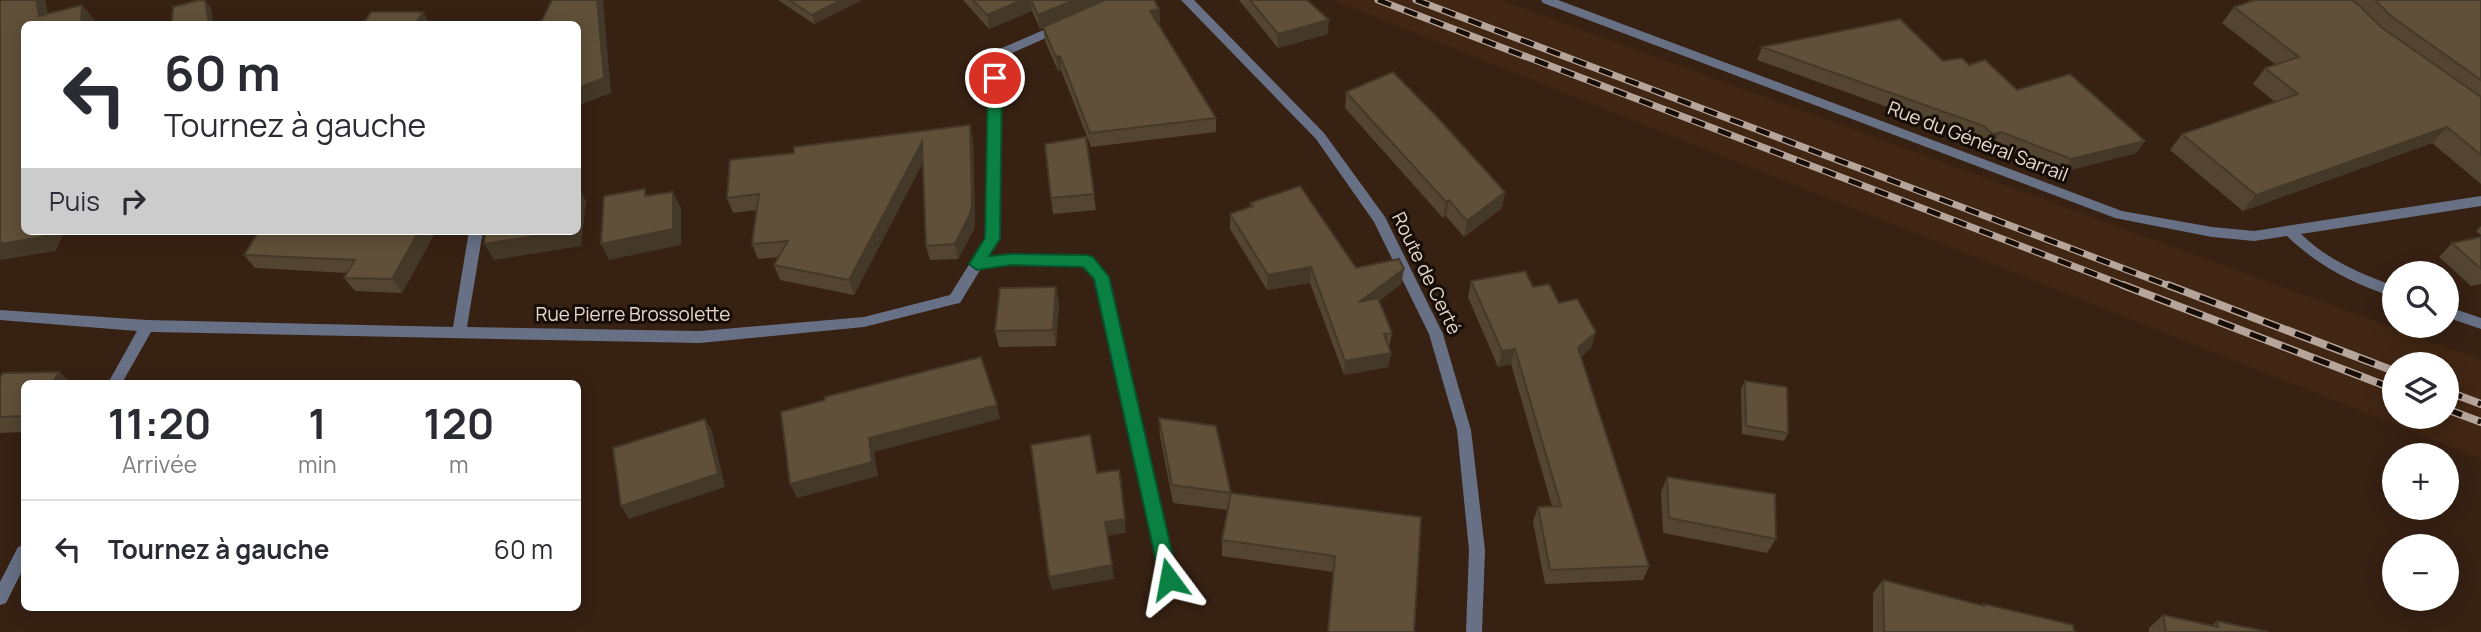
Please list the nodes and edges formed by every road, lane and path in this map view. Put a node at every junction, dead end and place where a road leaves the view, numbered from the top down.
1 (1187, 0) edge
2 (1547, 0) edge
3 (1075, 20) edge
4 (2481, 201) edge
5 (2290, 231) junction
6 (475, 235) edge
7 (977, 264) junction
8 (2382, 287) edge
9 (0, 315) edge
10 (2459, 316) edge
11 (2481, 324) edge
12 (147, 326) junction
13 (459, 332) junction
14 (117, 380) edge
15 (21, 558) edge
16 (1169, 579) dead end
17 (0, 598) edge
18 (1474, 632) edge

1 - 18 street, Route de Certé
2 - 5 street, Rue du Général Sarrail
3 - 7 street, Rue Pierre Brossolette
4 - 5 street, Rue du Général Sarrail
5 - 8 street
6 - 13 street
7 - 13 street, Rue Pierre Brossolette
7 - 16 street
9 - 12 street, Rue Pierre Brossolette
10 - 11 street
12 - 13 street, Rue Pierre Brossolette
12 - 14 street
15 - 17 street

